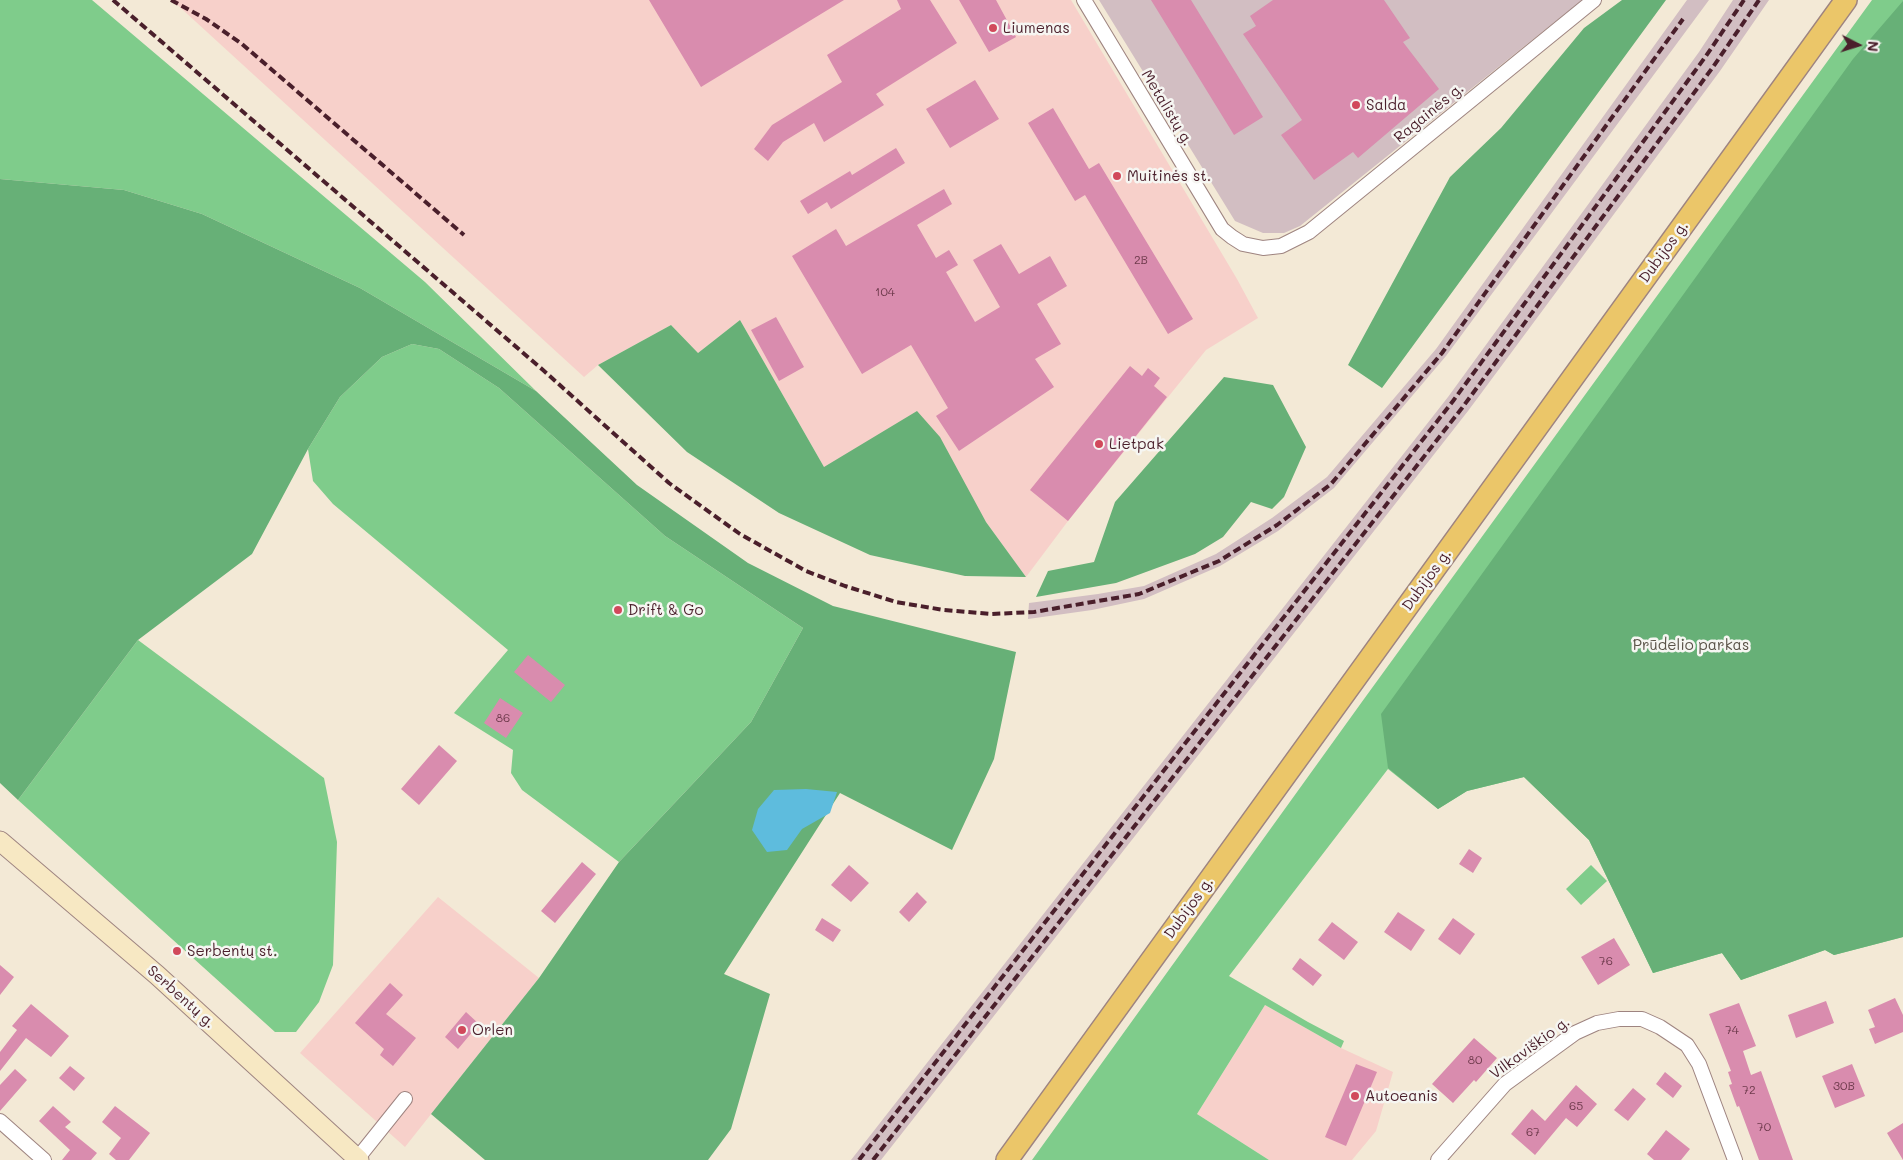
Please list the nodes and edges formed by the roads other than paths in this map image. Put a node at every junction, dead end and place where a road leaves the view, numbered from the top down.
1 (1084, 0) edge
2 (1594, 0) edge
3 (1846, 0) edge
4 (1281, 246) joint
5 (0, 841) edge
6 (405, 1099) dead end
7 (0, 1121) edge
8 (44, 1160) edge
9 (358, 1160) edge
10 (1007, 1160) edge
11 (1438, 1160) edge
12 (1735, 1160) edge

1 - 4 street, Metalistų g.
2 - 4 street, Ragainės g.
3 - 10 main road, Dubijos g.
5 - 9 main road, Serbentų g.
6 - 9 street
7 - 8 street
11 - 12 street, Vilkaviškio g.

